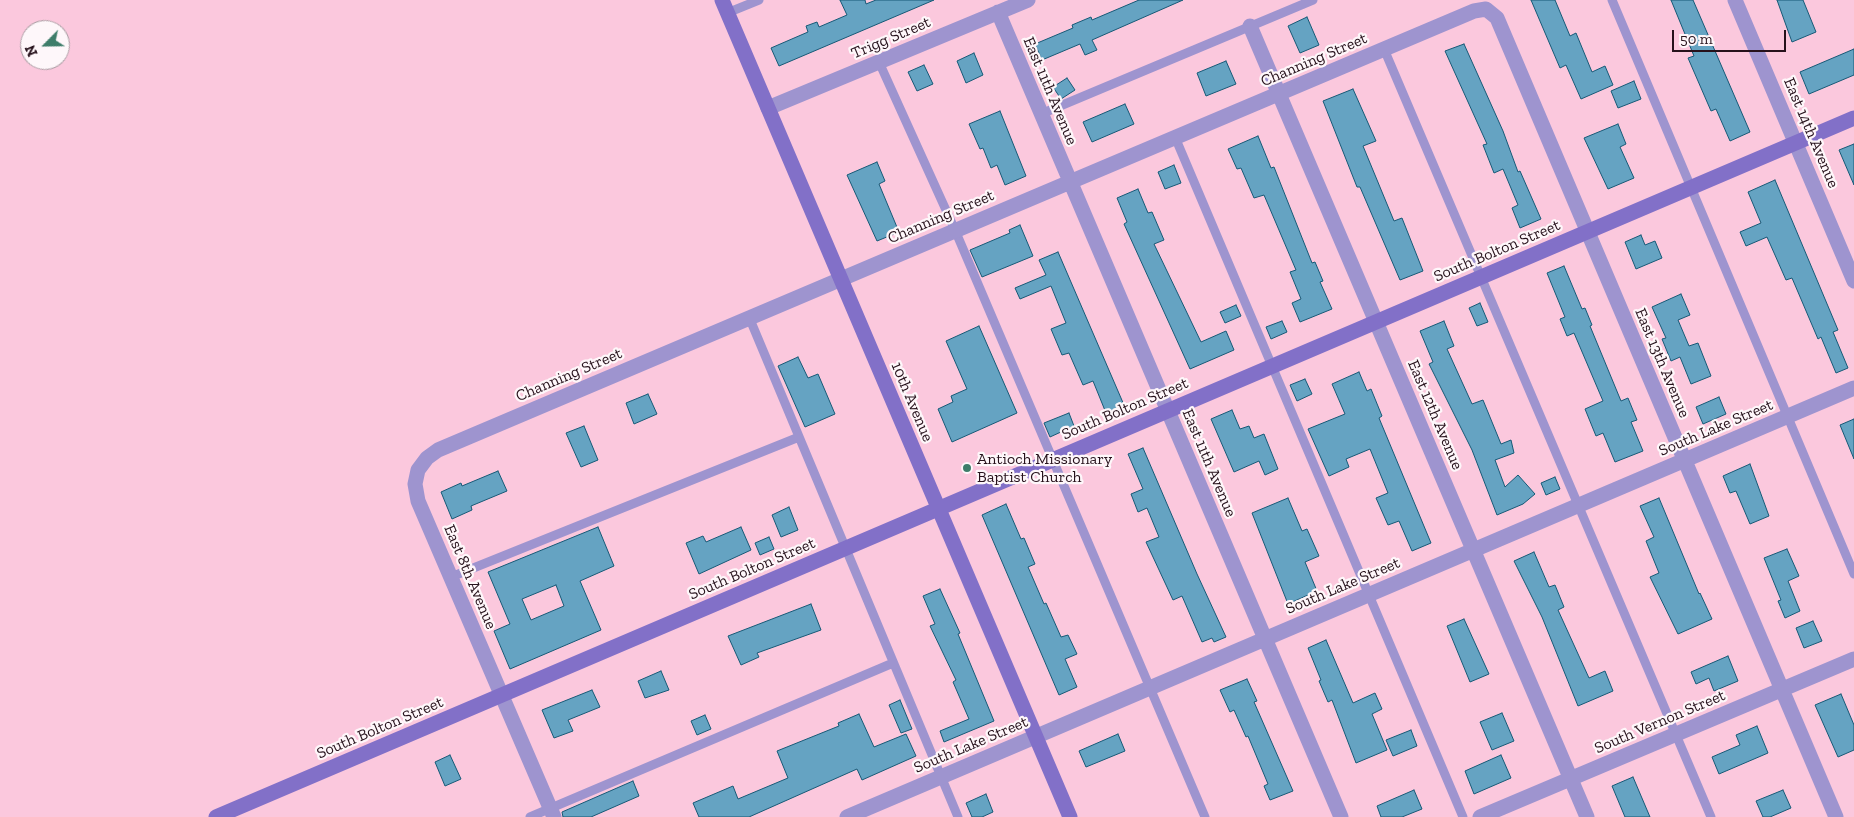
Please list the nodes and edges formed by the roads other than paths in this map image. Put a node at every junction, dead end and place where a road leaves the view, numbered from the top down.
1 (759, 0) edge
2 (1028, 0) edge
3 (1313, 0) edge
4 (1612, 0) edge
5 (1735, 0) edge
6 (724, 7) edge
7 (1486, 9) joint
8 (998, 12) junction
9 (1250, 26) junction
10 (1384, 49) junction
11 (880, 62) junction
12 (1279, 94) junction
13 (768, 108) junction
14 (1041, 114) junction
15 (1854, 118) edge
16 (1175, 137) junction
17 (1796, 143) junction
18 (1070, 182) junction
19 (1689, 188) junction
20 (955, 230) junction
21 (1587, 231) junction
22 (1480, 277) junction
23 (840, 279) junction
24 (1854, 280) edge
25 (749, 318) junction
26 (1377, 322) junction
27 (1270, 366) junction
28 (1854, 388) edge
29 (1168, 410) junction
30 (1787, 416) junction
31 (799, 437) junction
32 (1052, 460) junction
33 (1685, 460) junction
34 (418, 470) joint
35 (1579, 505) junction
36 (938, 508) junction
37 (845, 548) junction
38 (1474, 549) junction
39 (1854, 574) edge
40 (451, 577) junction
41 (1368, 595) junction
42 (1264, 640) junction
43 (1854, 659) edge
44 (893, 663) junction
45 (1151, 687) junction
46 (1783, 689) junction
47 (501, 695) junction
48 (1677, 734) junction
49 (1036, 736) junction
50 (941, 777) junction
51 (1571, 778) junction
52 (552, 813) edge
53 (216, 817) edge
54 (530, 817) edge
55 (847, 817) edge
56 (958, 817) edge
57 (1070, 817) edge
58 (1205, 817) edge
59 (1341, 817) edge
60 (1463, 817) edge
61 (1480, 817) edge
62 (1587, 817) edge
63 (1711, 817) edge
64 (1836, 817) edge

1 - 6 lane
2 - 8 street, Trigg Street
3 - 9 lane
4 - 19 lane
5 - 17 street, East 14th Avenue
6 - 13 main road, 10th Avenue
7 - 10 street, Channing Street
7 - 21 street, East 13th Avenue
8 - 11 street, Trigg Street
8 - 14 street, East 11th Avenue
9 - 12 street, East 12th Avenue
9 - 14 lane
10 - 12 street, Channing Street
10 - 22 lane
11 - 13 street, Trigg Street
11 - 20 lane
12 - 16 street, Channing Street
12 - 26 street, East 12th Avenue
13 - 23 main road, 10th Avenue
14 - 18 street, East 11th Avenue
15 - 17 main road, South Bolton Street
16 - 18 street, Channing Street
16 - 27 lane
17 - 19 main road, South Bolton Street
17 - 24 street, East 14th Avenue
18 - 20 street, Channing Street
18 - 29 street, East 11th Avenue
19 - 21 main road, South Bolton Street
19 - 30 lane
20 - 23 street, Channing Street
20 - 32 lane
21 - 22 main road, South Bolton Street
21 - 33 street, East 13th Avenue
22 - 26 main road, South Bolton Street
22 - 35 lane
23 - 25 street, Channing Street
23 - 36 main road, 10th Avenue
25 - 31 lane
25 - 34 street, Channing Street
26 - 27 main road, South Bolton Street
26 - 38 street, East 12th Avenue
27 - 29 main road, South Bolton Street
27 - 41 lane
28 - 30 street, South Lake Street
29 - 32 main road, South Bolton Street
29 - 42 street, East 11th Avenue
30 - 33 street, South Lake Street
30 - 39 lane
31 - 37 lane
31 - 40 lane
32 - 36 main road, South Bolton Street
32 - 45 lane
33 - 35 street, South Lake Street
33 - 46 street, East 13th Avenue
34 - 40 street, East 8th Avenue
35 - 38 street, South Lake Street
35 - 48 lane
36 - 37 main road, South Bolton Street
36 - 49 main road, 10th Avenue
37 - 44 lane
37 - 47 main road, South Bolton Street
38 - 41 street, South Lake Street
38 - 51 street, East 12th Avenue
40 - 47 street, East 8th Avenue
41 - 42 street, South Lake Street
41 - 60 lane
42 - 45 street, South Lake Street
42 - 59 street, East 11th Avenue
43 - 46 street, South Vernon Street
44 - 50 lane
44 - 52 lane
45 - 49 street, South Lake Street
45 - 58 lane
46 - 48 street, South Vernon Street
46 - 64 street, East 13th Avenue
47 - 52 street, East 8th Avenue
47 - 53 main road, South Bolton Street
48 - 51 street, South Vernon Street
48 - 63 lane
49 - 50 street, South Lake Street
49 - 57 main road, 10th Avenue
50 - 55 street, South Lake Street
50 - 56 lane
51 - 61 street, South Vernon Street
51 - 62 street, East 12th Avenue
52 - 54 lane

